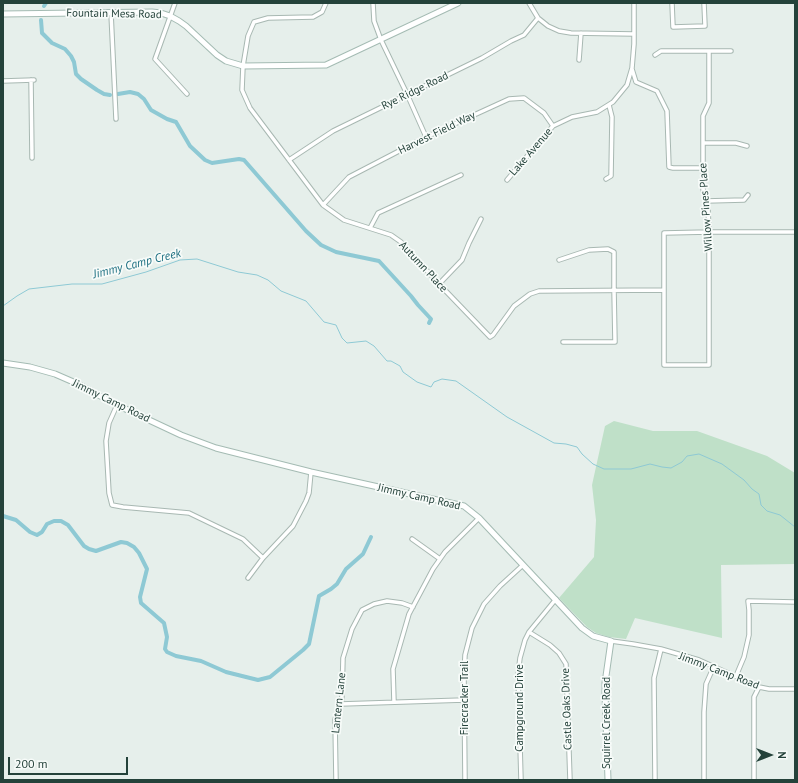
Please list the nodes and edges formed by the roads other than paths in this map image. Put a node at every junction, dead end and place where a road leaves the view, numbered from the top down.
1 (175, 3) edge
2 (326, 3) edge
3 (374, 3) edge
4 (458, 3) edge
5 (529, 3) edge
6 (634, 3) edge
7 (672, 3) edge
8 (704, 3) edge
9 (111, 13) junction
10 (3, 14) edge
11 (170, 16) junction
12 (538, 18) junction
13 (581, 33) junction
14 (634, 34) junction
15 (381, 40) junction
16 (709, 51) junction
17 (731, 51) dead end
18 (655, 55) dead end
19 (579, 60) dead end
20 (243, 66) junction
21 (632, 68) junction
22 (3, 81) edge
23 (187, 94) dead end
24 (407, 94) junction
25 (609, 105) junction
26 (116, 119) dead end
27 (554, 126) junction
28 (426, 137) junction
29 (703, 143) junction
30 (747, 146) dead end
31 (32, 158) dead end
32 (289, 160) junction
33 (703, 168) junction
34 (461, 175) dead end
35 (606, 179) dead end
36 (507, 180) dead end
37 (748, 195) dead end
38 (706, 201) junction
39 (322, 205) junction
40 (482, 219) dead end
41 (370, 228) junction
42 (709, 232) junction
43 (795, 232) edge
44 (559, 260) dead end
45 (439, 284) junction
46 (614, 290) junction
47 (663, 290) junction
48 (563, 342) dead end
49 (3, 363) edge
50 (117, 405) junction
51 (312, 472) junction
52 (480, 518) junction
53 (412, 539) dead end
54 (263, 558) junction
55 (440, 559) junction
56 (523, 564) junction
57 (248, 578) dead end
58 (556, 599) junction
59 (795, 602) edge
60 (413, 607) junction
61 (529, 632) junction
62 (611, 641) junction
63 (661, 649) junction
64 (714, 666) junction
65 (736, 676) junction
66 (759, 687) junction
67 (795, 689) edge
68 (464, 700) junction
69 (394, 702) junction
70 (341, 704) junction
71 (336, 780) edge
72 (465, 780) edge
73 (521, 780) edge
74 (570, 780) edge
75 (608, 780) edge
76 (655, 780) edge
77 (704, 780) edge
78 (754, 780) edge

1 - 11 street
2 - 20 street, Autumn Place
3 - 15 street
4 - 15 street, Fountain Mesa Road
5 - 12 street
6 - 14 street, Lake Avenue
7 - 8 street
9 - 10 street, Fountain Mesa Road
9 - 11 street, Fountain Mesa Road
9 - 26 street
11 - 20 street, Fountain Mesa Road
11 - 23 street
12 - 13 street
12 - 24 street, Rye Ridge Road
13 - 14 street
13 - 19 street
14 - 21 street, Lake Avenue
15 - 20 street, Fountain Mesa Road
15 - 24 street
16 - 17 street
16 - 18 street
16 - 29 street, Willow Pines Place
20 - 32 street, Autumn Place
21 - 25 street, Lake Avenue
21 - 33 street
22 - 31 street
24 - 28 street
24 - 32 street, Rye Ridge Road
25 - 27 street, Lake Avenue
25 - 35 street
27 - 28 street, Harvest Field Way
27 - 36 street, Lake Avenue
28 - 39 street, Harvest Field Way
29 - 30 street
29 - 33 street, Willow Pines Place
32 - 39 street, Autumn Place
33 - 38 street, Willow Pines Place
34 - 41 street
37 - 38 street
38 - 42 street, Willow Pines Place
39 - 41 street, Autumn Place
40 - 45 street
41 - 45 street, Autumn Place
42 - 43 street
42 - 47 street
42 - 47 street, Willow Pines Place
44 - 46 street
45 - 46 street, Autumn Place
46 - 47 street, Autumn Place
46 - 48 street
49 - 50 street, Jimmy Camp Road
50 - 51 street, Jimmy Camp Road
50 - 54 street
51 - 52 street, Jimmy Camp Road
51 - 54 street
52 - 55 street
52 - 56 street, Jimmy Camp Road
53 - 55 street
54 - 57 street
55 - 60 street
56 - 58 street, Jimmy Camp Road
56 - 68 street, Firecracker Trail
58 - 61 street, Campground Drive
58 - 62 street, Jimmy Camp Road
59 - 65 street
60 - 69 street
60 - 70 street, Lantern Lane
61 - 73 street, Campground Drive
61 - 74 street, Castle Oaks Drive
62 - 63 street, Jimmy Camp Road
62 - 75 street, Squirrel Creek Road
63 - 64 street, Jimmy Camp Road
63 - 76 street
64 - 65 street, Jimmy Camp Road
64 - 77 street
65 - 66 street, Jimmy Camp Road
66 - 67 street, Jimmy Camp Road
66 - 78 street
68 - 69 street
68 - 72 street, Firecracker Trail
69 - 70 street
70 - 71 street, Lantern Lane

